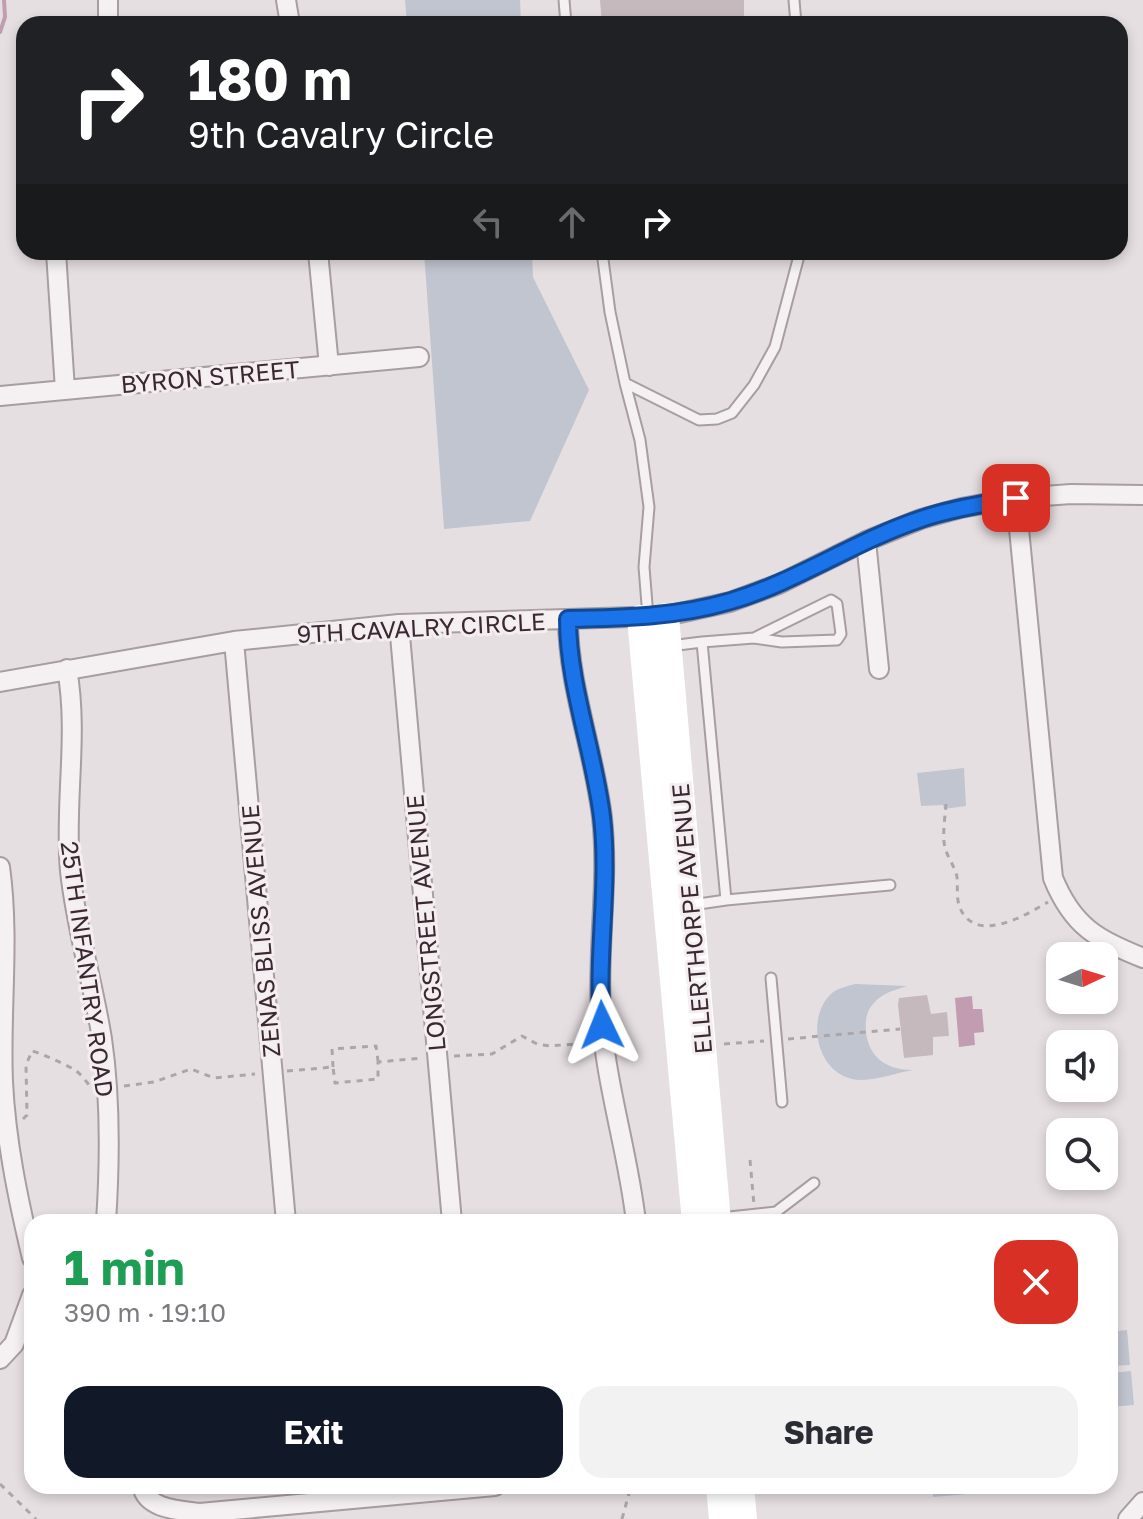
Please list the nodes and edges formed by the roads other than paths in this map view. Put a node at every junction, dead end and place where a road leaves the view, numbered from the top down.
1 (57, 260) edge
2 (319, 260) edge
3 (603, 260) edge
4 (798, 260) edge
5 (419, 357) dead end
6 (329, 366) junction
7 (625, 383) junction
8 (65, 390) junction
9 (0, 396) edge
10 (1143, 495) edge
11 (1016, 498) junction
12 (866, 541) junction
13 (652, 617) junction
14 (568, 619) junction
15 (399, 624) junction
16 (754, 638) junction
17 (234, 641) junction
18 (702, 642) junction
19 (667, 646) junction
20 (67, 669) junction
21 (879, 669) dead end
22 (0, 682) edge
23 (0, 867) edge
24 (890, 885) dead end
25 (726, 900) junction
26 (678, 906) junction
27 (1143, 958) edge
28 (771, 978) dead end
29 (782, 1102) dead end
30 (814, 1183) dead end
31 (106, 1214) edge
32 (285, 1214) edge
33 (451, 1214) edge
34 (635, 1214) edge
35 (709, 1214) edge
36 (770, 1214) edge
37 (24, 1225) edge
38 (24, 1317) edge
39 (0, 1359) edge
40 (144, 1494) edge
41 (310, 1494) edge
42 (720, 1494) edge
43 (742, 1494) edge
44 (1143, 1502) edge
45 (722, 1519) edge
46 (744, 1519) edge
47 (1128, 1519) edge

1 - 8 street
2 - 6 street
3 - 7 lane
4 - 7 lane
5 - 6 street, BYRON STREET
6 - 8 street, BYRON STREET
7 - 13 lane
8 - 9 street, BYRON STREET
10 - 11 street, 9TH CAVALRY CIRCLE
11 - 12 street, 9TH CAVALRY CIRCLE
11 - 27 street
12 - 13 street, 9TH CAVALRY CIRCLE
12 - 21 street
13 - 14 street, 9TH CAVALRY CIRCLE
13 - 19 street, ELLERTHORPE AVENUE
13 - 26 street, ELLERTHORPE AVENUE
14 - 15 street, 9TH CAVALRY CIRCLE
14 - 34 street
15 - 17 street, 9TH CAVALRY CIRCLE
15 - 33 street, LONGSTREET AVENUE
16 - 16 lane
16 - 18 lane
17 - 20 street, 9TH CAVALRY CIRCLE
17 - 32 street, ZENAS BLISS AVENUE
18 - 19 lane
18 - 25 lane
19 - 26 street, ELLERTHORPE AVENUE
20 - 22 street, 9TH CAVALRY CIRCLE
20 - 31 street, 25TH INFANTRY ROAD
23 - 37 street
24 - 25 lane
25 - 26 lane
26 - 35 street, ELLERTHORPE AVENUE
28 - 29 lane
30 - 36 lane
38 - 39 street
40 - 41 street
42 - 45 street
43 - 46 street
44 - 47 street

